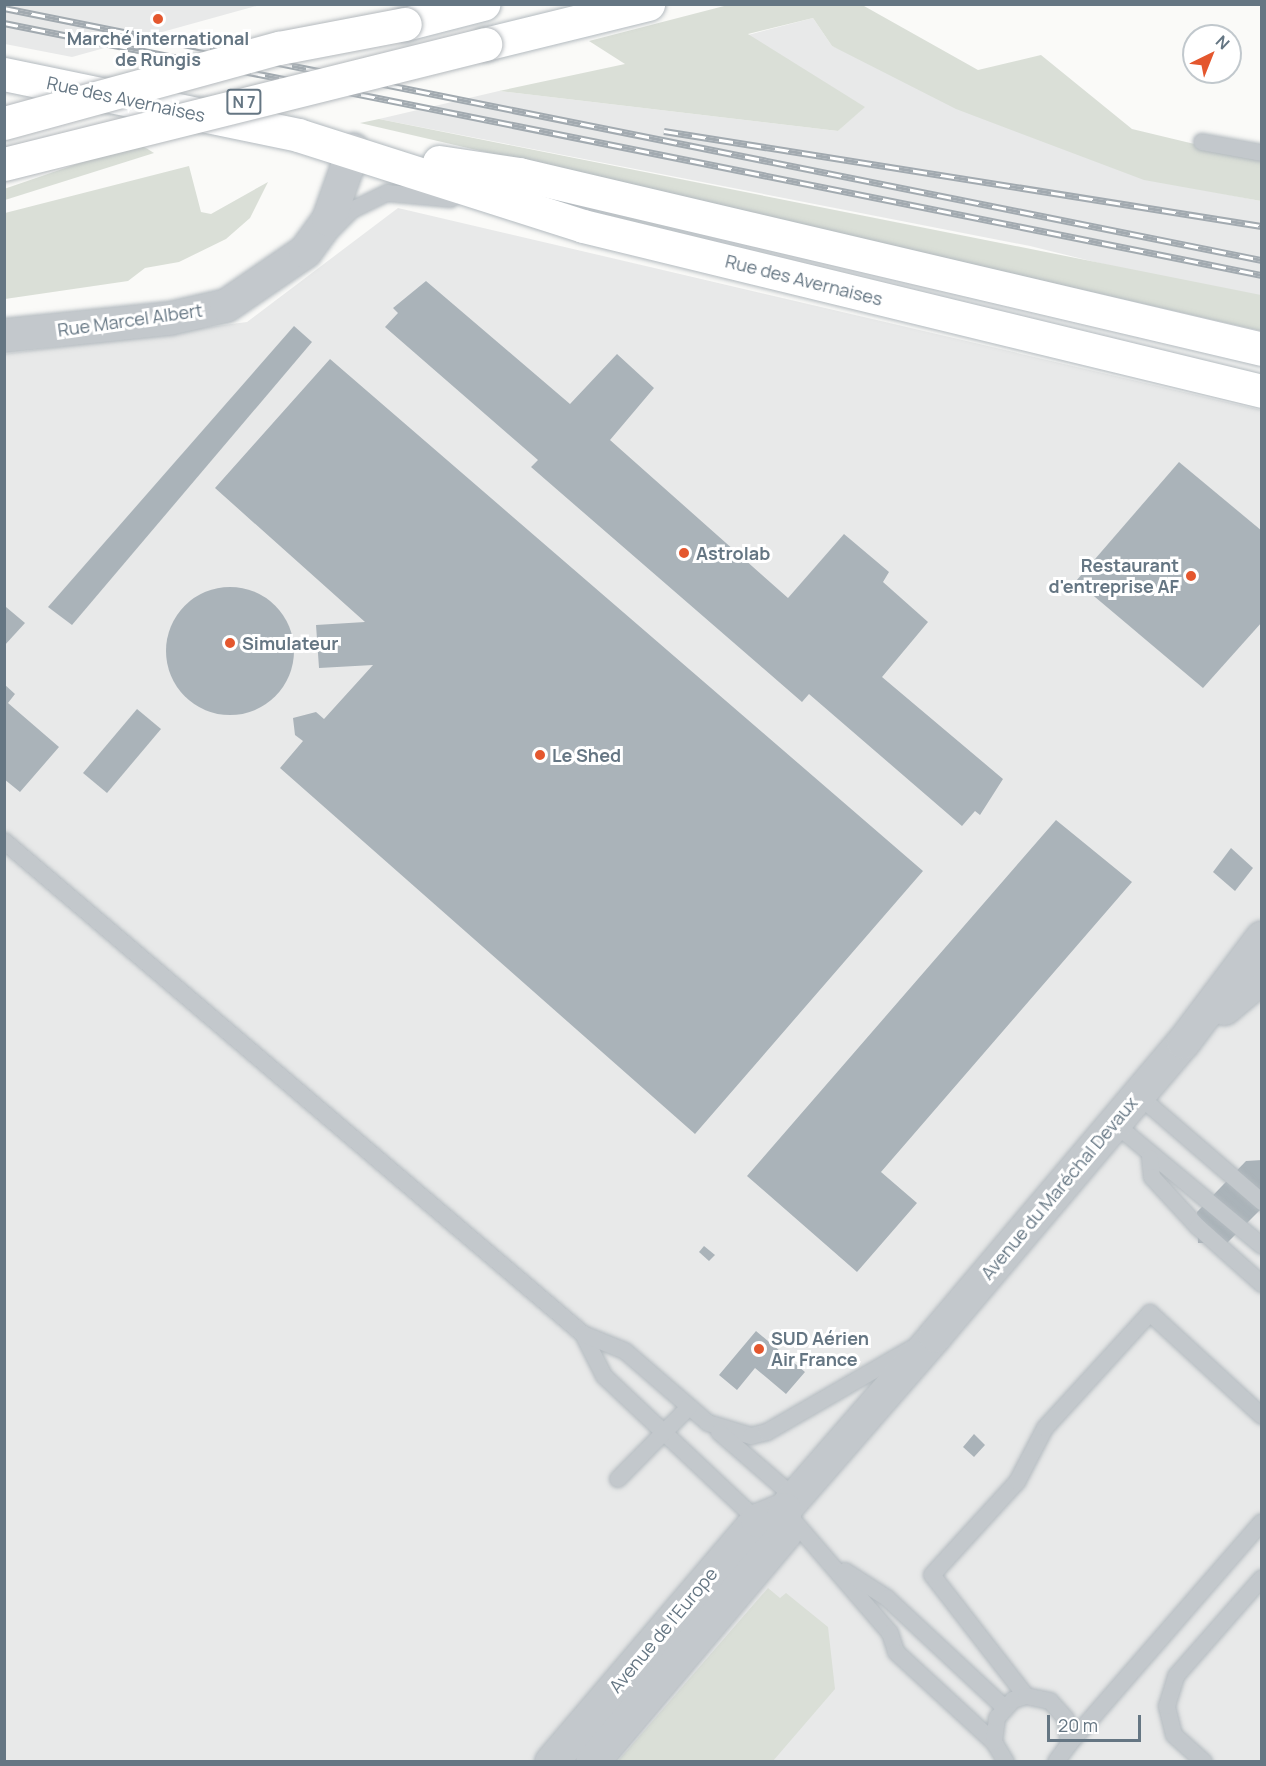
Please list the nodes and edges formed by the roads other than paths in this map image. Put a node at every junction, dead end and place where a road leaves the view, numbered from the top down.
1 (483, 4) edge
2 (648, 4) edge
3 (4, 74) edge
4 (4, 123) edge
5 (1202, 142) dead end
6 (352, 149) junction
7 (1262, 153) edge
8 (4, 164) edge
9 (581, 225) junction
10 (305, 251) junction
11 (4, 335) edge
12 (1262, 350) edge
13 (1262, 391) edge
14 (4, 841) edge
15 (1262, 937) edge
16 (1262, 976) edge
17 (1183, 1042) junction
18 (1138, 1095) junction
19 (1114, 1123) junction
20 (1150, 1158) junction
21 (1262, 1202) edge
22 (1262, 1246) edge
23 (1262, 1284) edge
24 (583, 1334) junction
25 (935, 1335) junction
26 (689, 1407) junction
27 (1262, 1416) edge
28 (708, 1423) junction
29 (666, 1432) junction
30 (618, 1479) dead end
31 (778, 1508) junction
32 (1262, 1522) edge
33 (832, 1562) junction
34 (1262, 1578) edge
35 (1026, 1696) junction
36 (1004, 1707) junction
37 (994, 1742) junction
38 (1069, 1744) junction
39 (551, 1761) edge
40 (592, 1761) edge
41 (1006, 1761) edge
42 (1056, 1761) edge
43 (1204, 1761) edge

1 - 4 main road, N 7, bridge
2 - 8 main road, N 7, bridge
3 - 6 main road, Rue des Avernaises
5 - 7 lane
6 - 9 main road, Rue des Avernaises
6 - 10 street, Rue Marcel Albert
6 - 12 main road, Rue des Avernaises
9 - 10 lane
9 - 13 main road, Rue des Avernaises
10 - 11 street, Rue Marcel Albert
14 - 24 lane
15 - 17 street, Avenue du Maréchal Devaux
16 - 17 street, Avenue du Maréchal Devaux
17 - 18 street, Avenue du Maréchal Devaux
18 - 19 street, Avenue du Maréchal Devaux
18 - 21 lane
19 - 20 lane
19 - 25 street, Avenue du Maréchal Devaux
20 - 22 lane
20 - 23 lane
24 - 26 lane
24 - 29 lane
25 - 28 lane
25 - 31 street, Avenue de l'Europe
26 - 28 lane
26 - 29 lane
27 - 35 lane
28 - 31 lane
29 - 30 lane
29 - 31 lane
31 - 33 lane
31 - 39 street, Avenue de l'Europe
31 - 40 street, Avenue de l'Europe
32 - 38 lane
33 - 36 lane
33 - 37 lane
34 - 43 lane
35 - 36 lane
35 - 38 lane
36 - 37 lane
37 - 41 lane
38 - 42 lane

